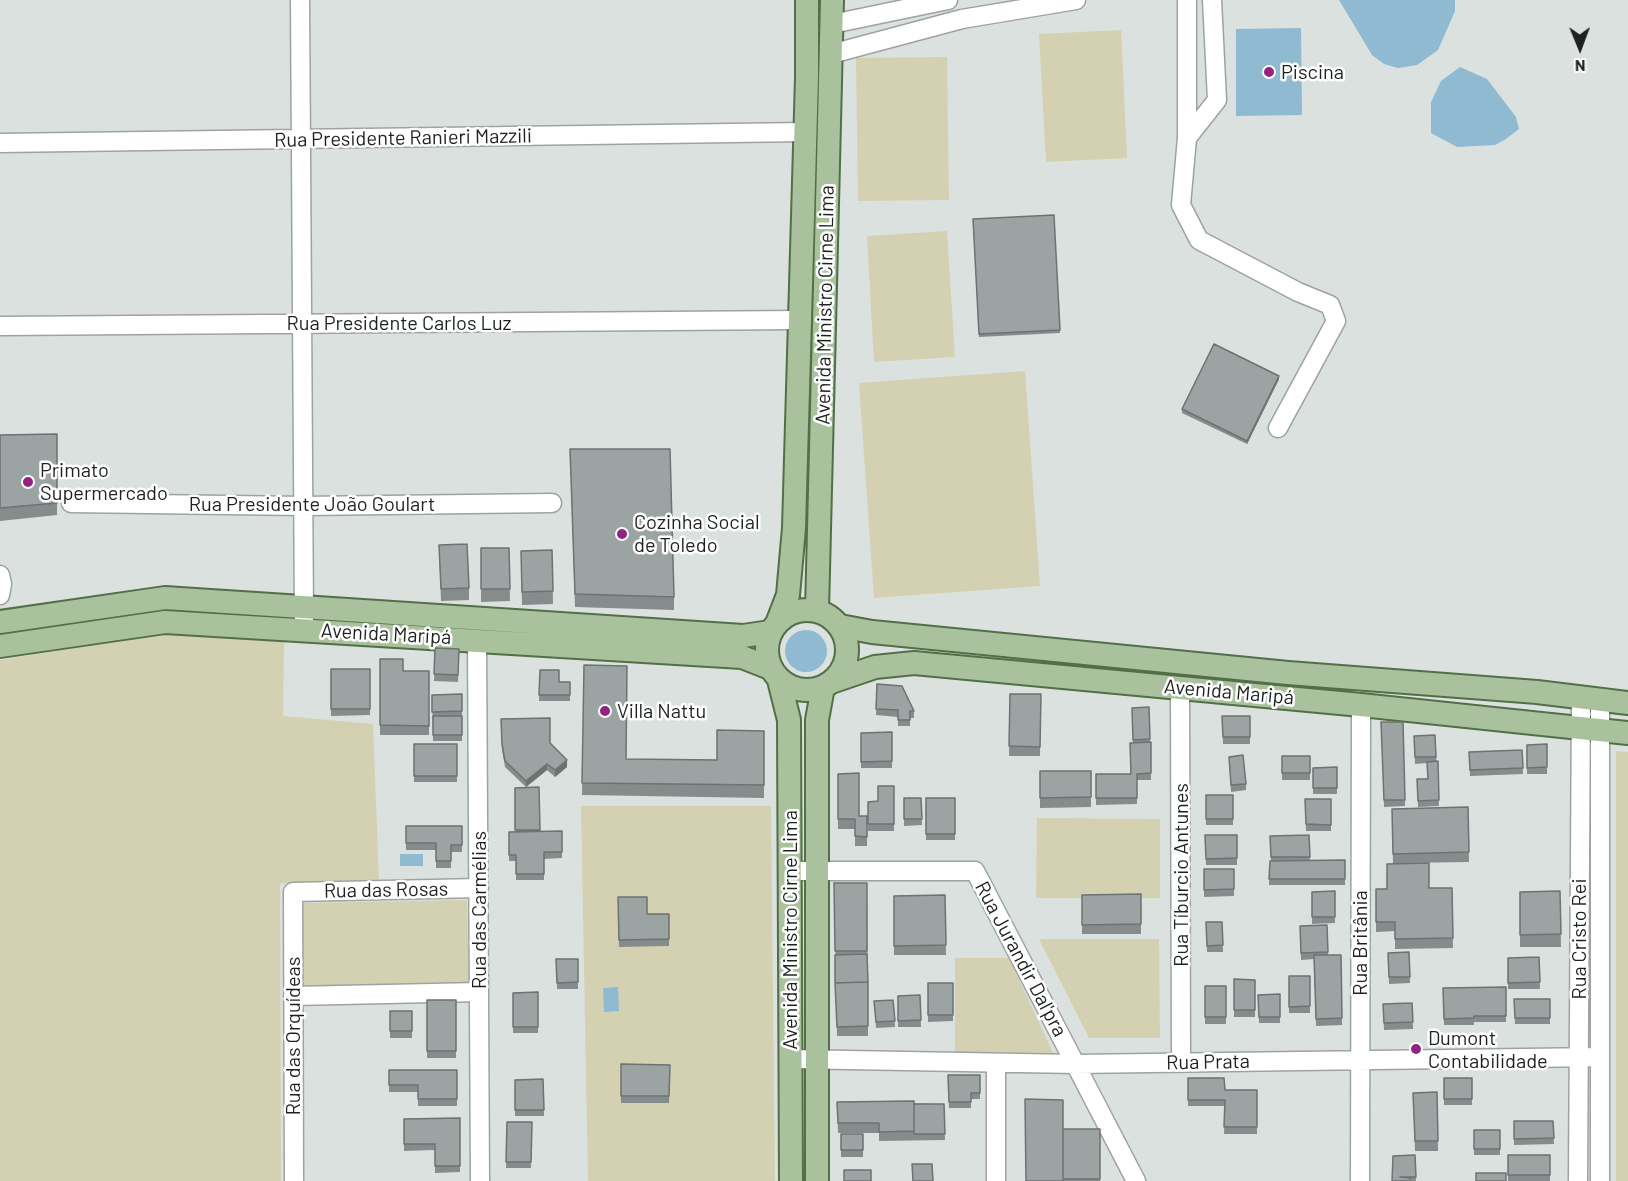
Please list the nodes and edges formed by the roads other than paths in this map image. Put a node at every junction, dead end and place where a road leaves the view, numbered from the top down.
1 (300, 0) edge
2 (807, 0) edge
3 (832, 0) edge
4 (948, 0) edge
5 (960, 0) edge
6 (1076, 0) edge
7 (1187, 0) edge
8 (1212, 8) edge
9 (1188, 19) junction
10 (962, 20) junction
11 (832, 24) junction
12 (831, 54) junction
13 (805, 138) junction
14 (1187, 138) junction
15 (300, 139) junction
16 (0, 143) edge
17 (829, 144) junction
18 (799, 320) junction
19 (302, 324) junction
20 (0, 326) edge
21 (1278, 428) dead end
22 (71, 502) dead end
23 (552, 503) dead end
24 (303, 506) junction
25 (0, 574) edge
26 (0, 595) edge
27 (817, 611) junction
28 (304, 619) junction
29 (0, 622) edge
30 (774, 626) junction
31 (840, 626) junction
32 (547, 633) junction
33 (580, 635) junction
34 (477, 640) junction
35 (0, 646) edge
36 (775, 674) junction
37 (827, 685) junction
38 (1180, 688) junction
39 (1591, 699) junction
40 (1628, 703) edge
41 (1361, 705) junction
42 (1589, 728) junction
43 (1628, 733) edge
44 (789, 871) junction
45 (818, 871) junction
46 (479, 888) junction
47 (292, 892) joint
48 (479, 992) junction
49 (293, 996) junction
50 (1579, 1058) junction
51 (1599, 1058) junction
52 (791, 1059) junction
53 (817, 1060) junction
54 (1360, 1060) junction
55 (1181, 1063) junction
56 (996, 1064) junction
57 (1076, 1064) junction
58 (294, 1181) edge
59 (480, 1181) edge
60 (791, 1181) edge
61 (817, 1181) edge
62 (996, 1181) edge
63 (1136, 1181) edge
64 (1360, 1181) edge
65 (1578, 1181) edge
66 (1600, 1181) edge

1 - 15 street
2 - 13 main road
3 - 11 main road, Avenida Ministro Cirne Lima
4 - 11 street
5 - 10 street
6 - 10 street
7 - 9 street
8 - 9 street
8 - 14 street
9 - 14 street
10 - 12 street
11 - 12 main road, Avenida Ministro Cirne Lima
12 - 17 main road, Avenida Ministro Cirne Lima
13 - 15 street, Rua Presidente Ranieri Mazzili
13 - 17 main road
13 - 18 main road
14 - 21 street
15 - 16 street, Rua Presidente Ranieri Mazzili
15 - 19 street
17 - 27 main road, Avenida Ministro Cirne Lima
18 - 19 street, Rua Presidente Carlos Luz
18 - 30 main road
19 - 20 street, Rua Presidente Carlos Luz
19 - 24 street
22 - 24 street, Rua Presidente João Goulart
23 - 24 street, Rua Presidente João Goulart
24 - 28 street
25 - 26 street
27 - 30 main road
27 - 31 main road
28 - 29 main road, Avenida Maripá
28 - 32 main road, Avenida Maripá
28 - 34 main road, Avenida Maripá
28 - 35 main road, Avenida Maripá
30 - 33 main road, Avenida Maripá
30 - 36 main road
31 - 37 main road
31 - 39 main road, Avenida Maripá
32 - 33 main road, Avenida Maripá
32 - 34 main road, Avenida Maripá
33 - 36 main road, Avenida Maripá
34 - 46 street, Rua das Carmélias
36 - 37 main road
36 - 44 main road, Avenida Ministro Cirne Lima
37 - 38 main road, Avenida Maripá
37 - 45 main road, Avenida Ministro Cirne Lima
38 - 41 main road, Avenida Maripá
38 - 55 street, Rua Tíburcio Antunes
39 - 40 main road, Avenida Maripá
39 - 42 street
41 - 42 main road, Avenida Maripá
41 - 54 street, Rua Britânia
42 - 43 main road, Avenida Maripá
42 - 50 street, Rua Cristo Rei
42 - 51 street
44 - 45 street, Rua Jurandir Dal'pra
44 - 52 main road, Avenida Ministro Cirne Lima
45 - 53 main road, Avenida Ministro Cirne Lima
45 - 57 street, Rua Jurandir Dal'pra
46 - 47 street, Rua das Rosas
46 - 48 street, Rua das Carmélias
47 - 49 street, Rua das Orquídeas
48 - 49 street
48 - 59 street, Rua das Carmélias
49 - 58 street, Rua das Orquídeas
50 - 51 street, Rua Prata
50 - 54 street, Rua Prata
50 - 65 street, Rua Cristo Rei
51 - 66 street
52 - 53 street, Rua Prata
52 - 60 main road, Avenida Ministro Cirne Lima
53 - 56 street, Rua Prata
53 - 61 main road, Avenida Ministro Cirne Lima
54 - 55 street, Rua Prata
54 - 64 street, Rua Britânia
55 - 57 street, Rua Prata
56 - 57 street, Rua Prata
56 - 62 street
57 - 63 street, Rua Jurandir Dal'pra

